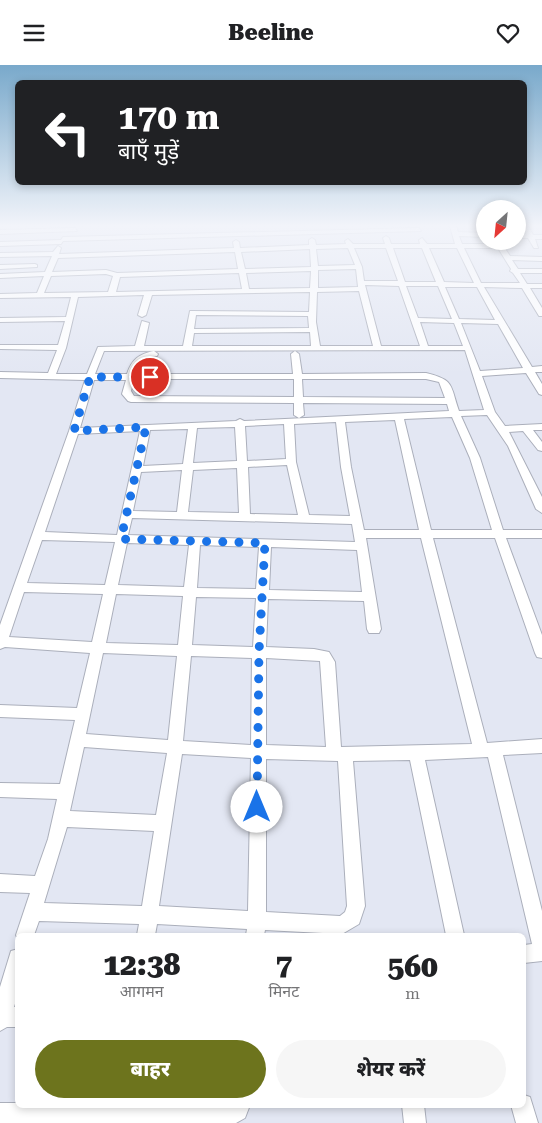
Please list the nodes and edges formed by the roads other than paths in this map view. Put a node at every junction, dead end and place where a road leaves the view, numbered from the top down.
1 (15, 275) edge
2 (47, 275) edge
3 (117, 275) edge
4 (243, 275) edge
5 (314, 275) edge
6 (360, 275) edge
7 (399, 275) edge
8 (438, 275) edge
9 (474, 275) edge
10 (516, 275) edge
11 (0, 276) edge
12 (402, 284) junction
13 (442, 285) junction
14 (479, 285) junction
15 (362, 286) junction
16 (524, 286) junction
17 (542, 286) edge
18 (313, 289) junction
19 (246, 291) junction
20 (40, 295) junction
21 (75, 295) junction
22 (111, 295) junction
23 (148, 295) junction
24 (0, 296) edge
25 (313, 314) junction
26 (542, 314) edge
27 (70, 319) junction
28 (0, 320) edge
29 (414, 320) junction
30 (456, 321) junction
31 (501, 322) junction
32 (313, 330) junction
33 (190, 331) junction
34 (0, 347) edge
35 (62, 348) junction
36 (468, 348) junction
37 (139, 349) junction
38 (187, 349) junction
39 (316, 349) junction
40 (378, 349) junction
41 (427, 352) junction
42 (295, 354) junction
43 (542, 369) edge
44 (528, 370) junction
45 (477, 374) junction
46 (0, 375) edge
47 (51, 376) junction
48 (90, 377) junction
49 (132, 377) junction
50 (298, 377) junction
51 (542, 392) edge
52 (299, 401) junction
53 (451, 401) junction
54 (490, 412) junction
55 (455, 414) junction
56 (299, 415) dead end
57 (399, 416) junction
58 (340, 419) junction
59 (289, 421) junction
60 (240, 422) junction
61 (193, 425) junction
62 (146, 427) junction
63 (542, 427) edge
64 (526, 428) junction
65 (503, 429) junction
66 (74, 431) junction
67 (542, 447) edge
68 (291, 462) junction
69 (244, 464) junction
70 (186, 467) junction
71 (136, 469) junction
72 (542, 509) edge
73 (126, 514) junction
74 (182, 515) junction
75 (246, 516) junction
76 (304, 518) junction
77 (357, 520) junction
78 (499, 534) junction
79 (542, 534) edge
80 (427, 535) junction
81 (39, 536) junction
82 (121, 539) junction
83 (361, 540) junction
84 (195, 541) junction
85 (265, 543) junction
86 (20, 587) junction
87 (110, 588) junction
88 (192, 591) junction
89 (262, 594) junction
90 (370, 597) junction
91 (374, 629) dead end
92 (0, 643) edge
93 (98, 648) junction
94 (184, 650) junction
95 (259, 652) junction
96 (542, 653) edge
97 (0, 711) edge
98 (84, 714) junction
99 (78, 740) junction
100 (542, 746) edge
101 (175, 747) junction
102 (487, 750) junction
103 (257, 751) junction
104 (416, 752) junction
105 (339, 753) junction
106 (0, 790) edge
107 (67, 792) junction
108 (61, 819) junction
109 (164, 823) junction
110 (0, 883) edge
111 (41, 885) junction
112 (32, 912) junction
113 (150, 915) junction
114 (256, 927) edge
115 (26, 933) edge
116 (146, 933) edge
117 (455, 933) edge
118 (542, 948) edge
119 (542, 952) edge
120 (526, 954) edge
121 (15, 964) edge
122 (5, 982) edge
123 (6, 1018) edge
124 (238, 1108) edge
125 (414, 1108) edge
126 (523, 1108) edge
127 (116, 1109) edge
128 (0, 1114) edge
129 (176, 1119) edge
130 (416, 1123) edge
131 (527, 1123) edge

1 - 11 street
2 - 20 street
3 - 22 street
4 - 19 street
5 - 18 street
6 - 15 street
7 - 12 street
8 - 13 street
9 - 14 street
10 - 16 street
12 - 13 street
12 - 15 street
12 - 29 street
13 - 14 street
13 - 30 street
14 - 16 street
14 - 31 street
15 - 18 street
15 - 40 street
16 - 17 street
16 - 26 street
18 - 19 street
18 - 25 street
19 - 23 street
20 - 21 street
20 - 24 street
21 - 22 street
21 - 27 street
22 - 23 street
23 - 37 street
25 - 32 street
25 - 33 street
27 - 28 street
27 - 35 street
29 - 30 street
29 - 41 street
30 - 31 street
30 - 36 street
31 - 44 street
32 - 33 street
32 - 39 street
33 - 38 street
34 - 35 street
35 - 47 street
36 - 41 street
36 - 45 street
37 - 38 street
37 - 48 street
38 - 39 street
39 - 40 street
40 - 41 street
41 - 42 street
42 - 49 street
42 - 50 street
43 - 44 street
44 - 45 street
44 - 51 street
45 - 54 street
46 - 47 street
47 - 48 street
48 - 49 street
48 - 66 street
49 - 50 street
49 - 52 street
50 - 52 street
50 - 53 street
52 - 53 street
52 - 56 street
53 - 55 street
54 - 55 street
54 - 65 street
55 - 57 street
55 - 78 street
57 - 58 street
57 - 80 street
58 - 59 street
58 - 77 street
59 - 60 street
59 - 68 street
60 - 61 street
60 - 69 street
61 - 62 street
61 - 70 street
62 - 66 street
62 - 71 street
63 - 64 street
64 - 65 street
64 - 67 street
65 - 72 street
66 - 81 street
68 - 69 street
68 - 76 street
69 - 70 street
69 - 75 street
70 - 71 street
70 - 74 street
71 - 73 street
73 - 74 street
73 - 82 street
74 - 75 street
75 - 76 street
76 - 77 street
77 - 83 street
78 - 79 street
78 - 80 street
78 - 96 street
80 - 83 street
80 - 102 street
81 - 82 street
81 - 86 street
82 - 84 street
82 - 87 street
83 - 85 street
83 - 90 street
84 - 85 street
84 - 88 street
85 - 89 street
86 - 87 street
86 - 92 street
87 - 88 street
87 - 93 street
88 - 89 street
88 - 94 street
89 - 90 street
89 - 95 street
90 - 91 street
92 - 93 street
93 - 94 street
93 - 98 street
94 - 95 street
94 - 101 street
95 - 103 street
95 - 105 street
97 - 98 street
98 - 99 street
99 - 101 street
99 - 107 street
100 - 102 street
101 - 103 street
101 - 109 street
102 - 104 street
102 - 118 street
103 - 105 street
103 - 114 street
104 - 105 street
104 - 117 street
105 - 114 street
106 - 107 street
107 - 108 street
108 - 109 street
108 - 111 street
109 - 113 street
110 - 111 street
111 - 112 street
112 - 113 street
112 - 115 street
113 - 114 street
113 - 116 street
119 - 120 street
121 - 122 street
122 - 123 street
124 - 129 street
125 - 130 street
126 - 131 street
127 - 128 street
127 - 129 street

